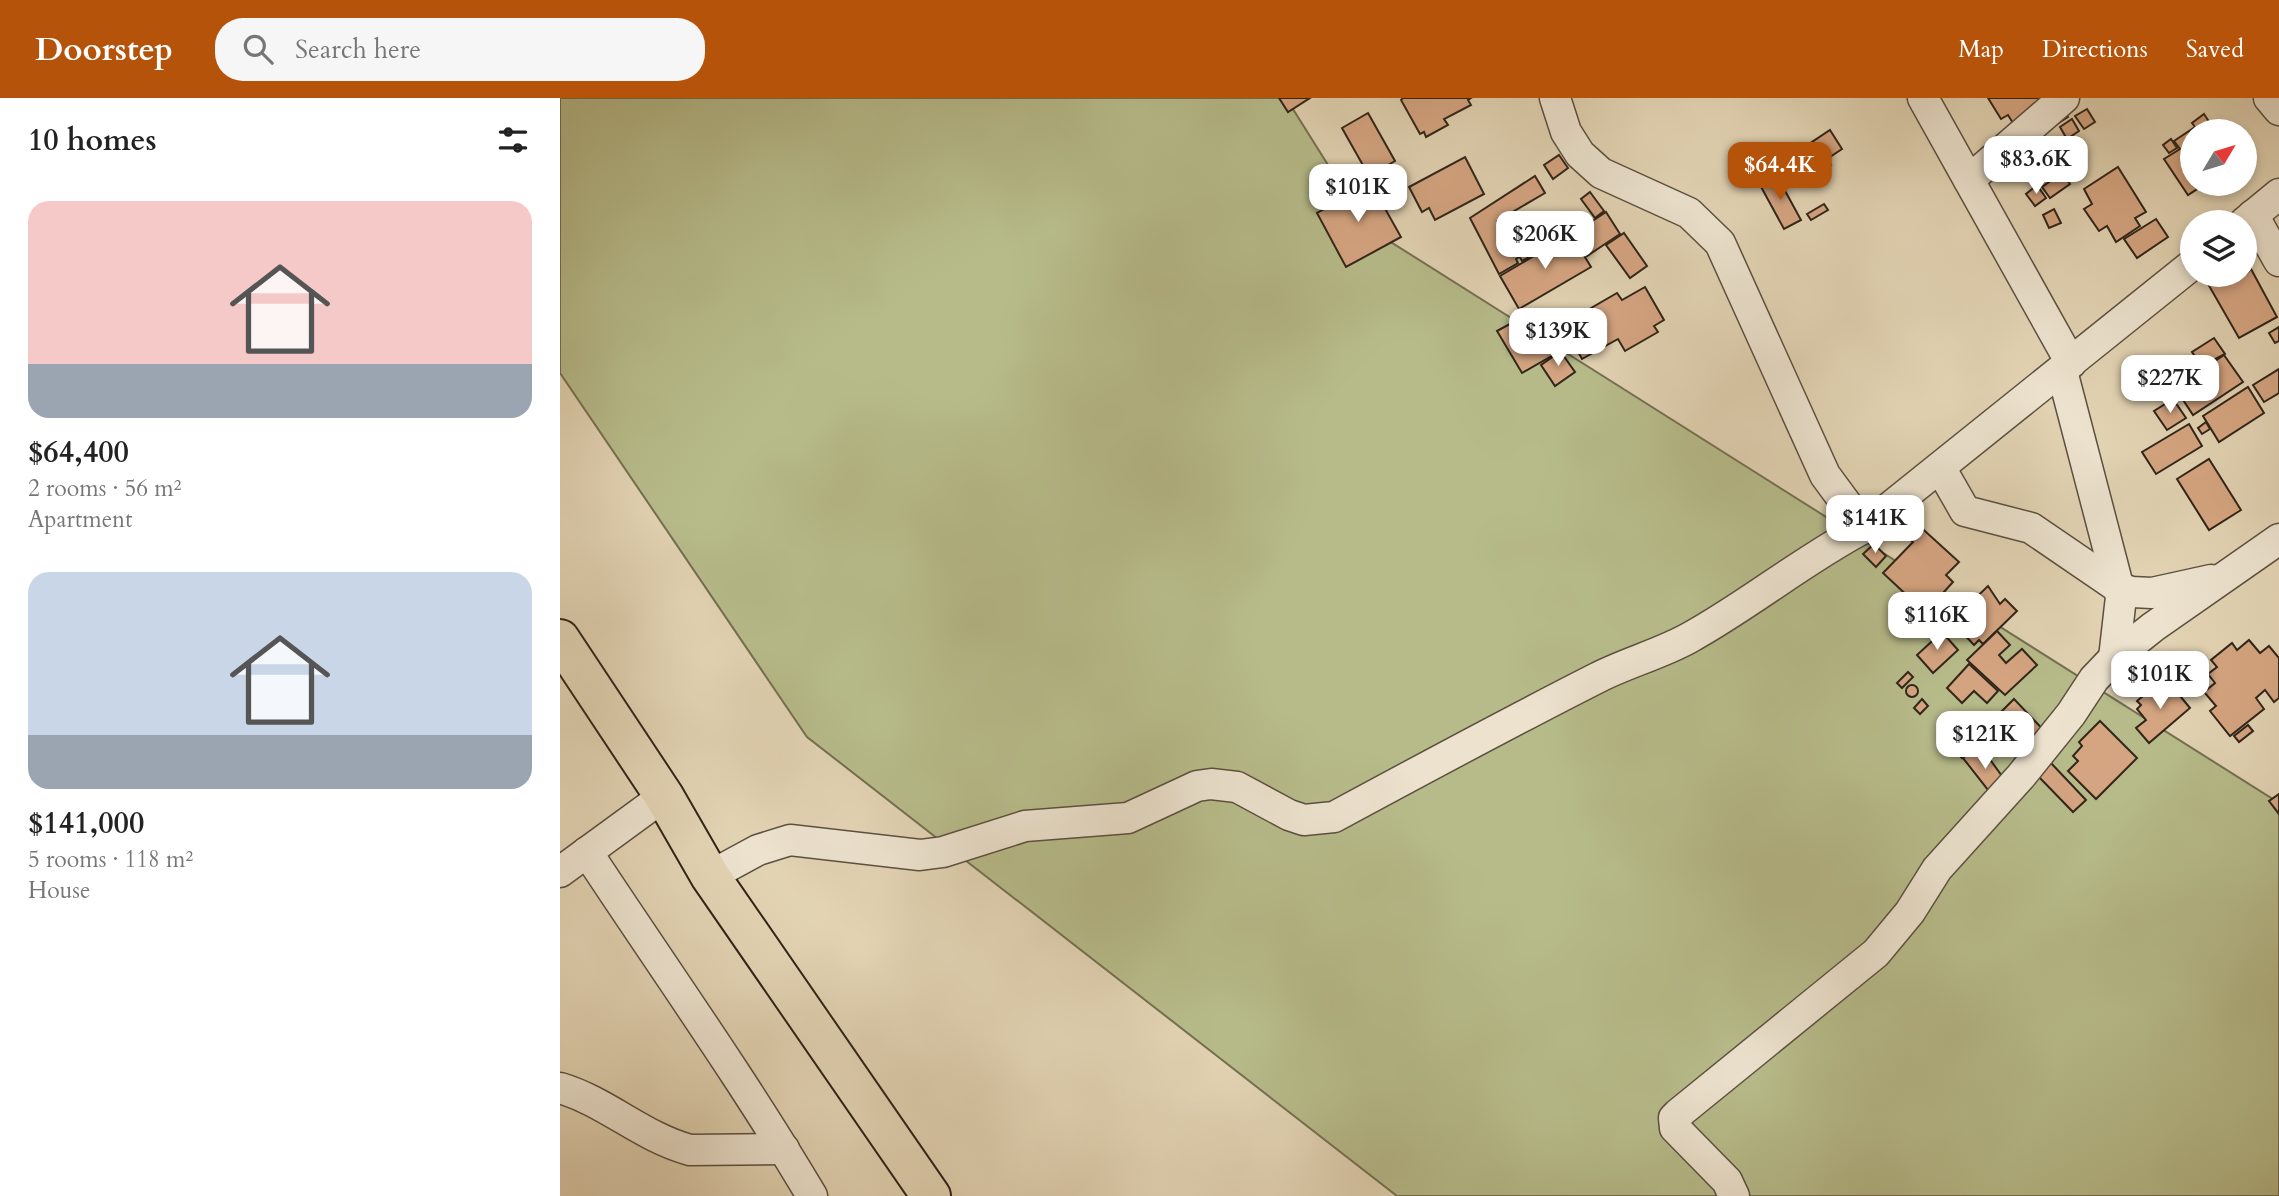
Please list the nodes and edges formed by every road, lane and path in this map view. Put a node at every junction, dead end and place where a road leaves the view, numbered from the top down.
1 (1555, 98) edge
2 (1923, 98) edge
3 (2064, 98) edge
4 (2269, 98) edge
5 (2279, 110) edge
6 (1969, 180) junction
7 (2279, 194) edge
8 (2257, 212) edge
9 (2257, 230) edge
10 (2279, 261) edge
11 (2180, 275) edge
12 (2066, 367) junction
13 (1941, 469) junction
14 (1864, 528) junction
15 (2279, 539) edge
16 (2228, 576) junction
17 (2119, 588) junction
18 (560, 639) edge
19 (2114, 658) junction
20 (664, 796) junction
21 (587, 852) junction
22 (560, 872) edge
23 (710, 876) junction
24 (560, 1088) edge
25 (784, 1149) junction
26 (812, 1196) edge
27 (930, 1196) edge
28 (1734, 1196) edge

1 - 14 street
2 - 6 street
3 - 6 street
4 - 5 street
6 - 12 street
7 - 8 street
9 - 10 street
11 - 12 street
12 - 13 street
12 - 17 street
13 - 14 street
13 - 17 street
14 - 23 street
15 - 16 street
16 - 17 street
16 - 19 street
17 - 19 street
18 - 20 highway
19 - 28 street
20 - 21 street
20 - 23 highway
21 - 22 street
21 - 25 street
23 - 27 highway
24 - 25 street
25 - 26 street

